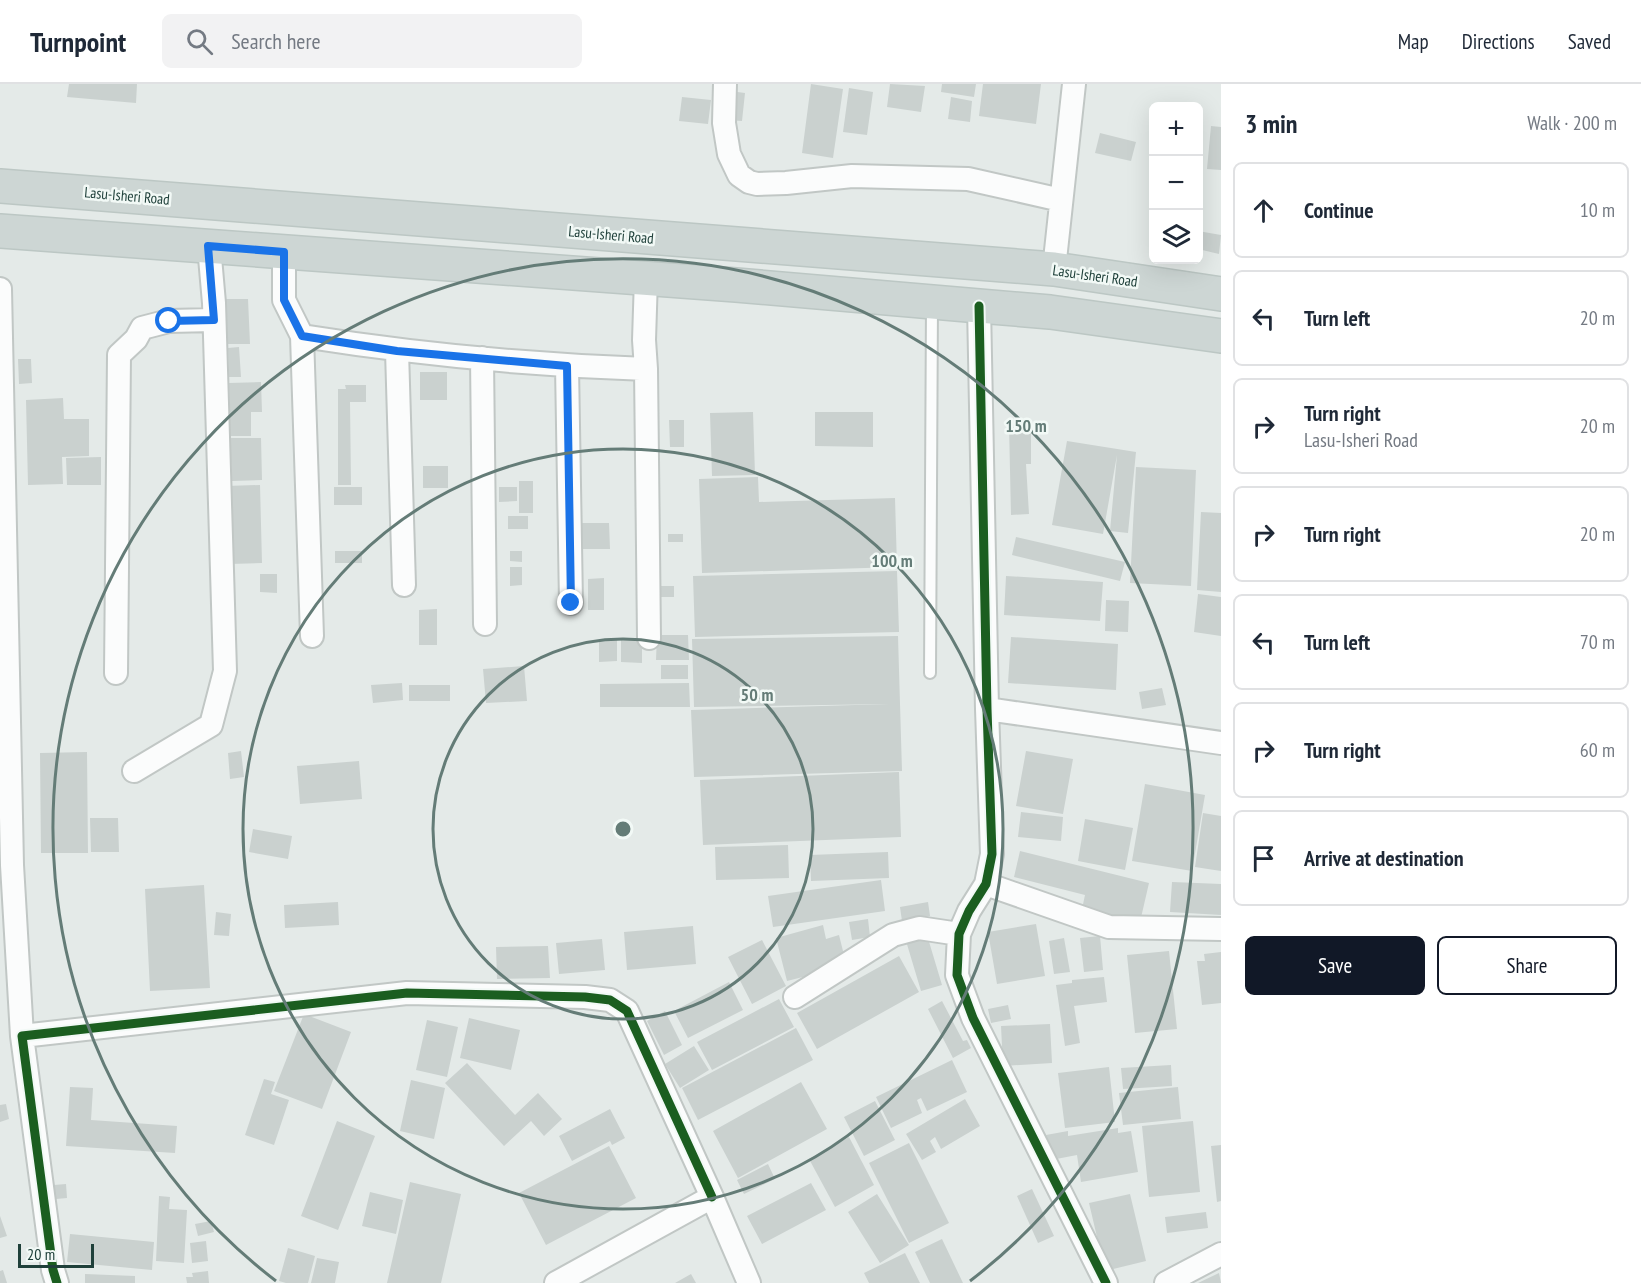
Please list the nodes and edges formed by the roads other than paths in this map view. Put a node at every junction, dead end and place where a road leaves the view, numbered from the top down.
1 (725, 84) edge
2 (1074, 84) edge
3 (0, 186) edge
4 (1061, 200) junction
5 (0, 231) edge
6 (208, 246) junction
7 (284, 252) junction
8 (1054, 269) junction
9 (646, 278) junction
10 (0, 289) edge
11 (1221, 294) edge
12 (932, 302) junction
13 (979, 306) junction
14 (214, 320) junction
15 (302, 336) junction
16 (1221, 336) edge
17 (397, 351) junction
18 (482, 358) junction
19 (567, 366) junction
20 (646, 369) junction
21 (404, 585) dead end
22 (571, 603) dead end
23 (485, 624) dead end
24 (312, 636) dead end
25 (649, 638) dead end
26 (116, 673) dead end
27 (930, 673) dead end
28 (987, 709) junction
29 (1221, 743) edge
30 (134, 771) dead end
31 (986, 884) junction
32 (1221, 929) edge
33 (959, 934) junction
34 (795, 998) dead end
35 (22, 1036) junction
36 (712, 1197) junction
37 (1221, 1254) edge
38 (57, 1283) edge
39 (556, 1283) edge
40 (749, 1283) edge
41 (1106, 1283) edge
42 (1166, 1283) edge

1 - 4 street
2 - 4 street
3 - 8 main road, Lasu-Isheri Road
4 - 8 street
5 - 6 main road
6 - 7 main road
6 - 14 street
7 - 9 main road
7 - 15 street
8 - 11 main road, Lasu-Isheri Road
9 - 12 main road
9 - 20 street
10 - 35 street
12 - 13 main road
12 - 27 lane
13 - 16 main road
13 - 28 street
14 - 26 street
14 - 30 street
15 - 17 street
15 - 24 street
17 - 18 street
17 - 21 street
18 - 19 street
18 - 23 street
19 - 20 street
19 - 22 street
20 - 25 street
28 - 29 street
28 - 31 street
31 - 32 street
31 - 33 street
33 - 34 street
33 - 41 street
35 - 36 street
35 - 38 street
36 - 39 street
36 - 40 street
37 - 42 street

